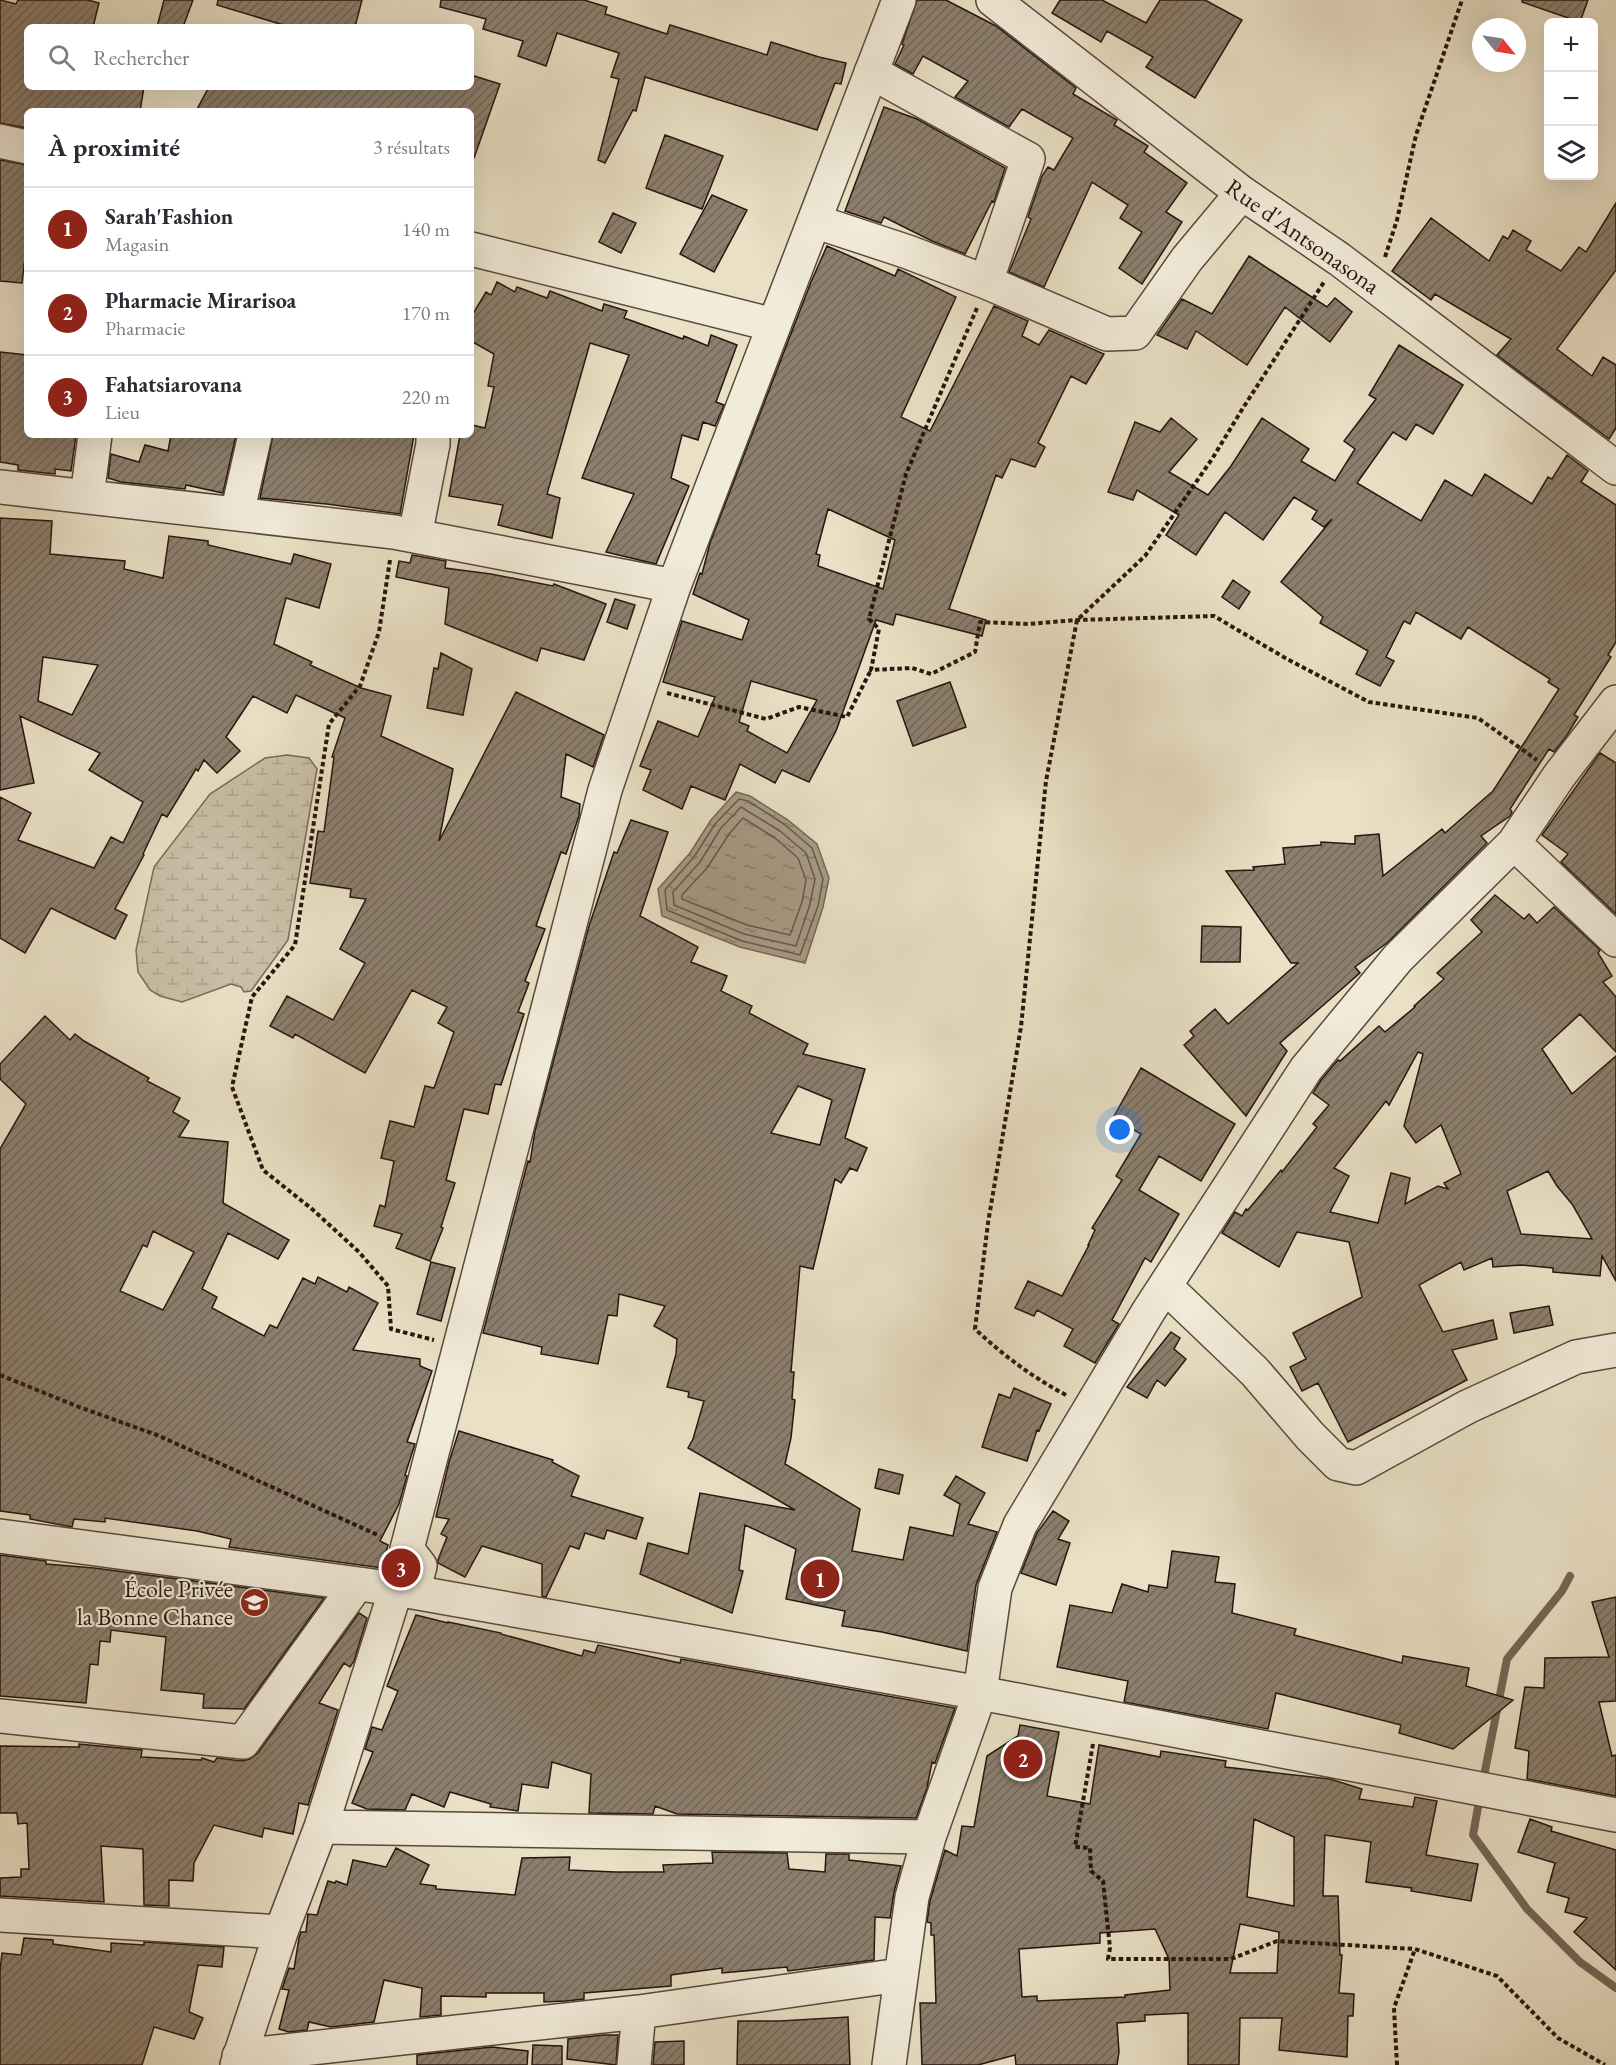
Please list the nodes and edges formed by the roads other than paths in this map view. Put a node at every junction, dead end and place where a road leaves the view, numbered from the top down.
1 (899, 0) edge
2 (993, 0) edge
3 (871, 72) junction
4 (0, 141) edge
5 (24, 146) edge
6 (1242, 194) junction
7 (814, 220) junction
8 (474, 250) edge
9 (986, 282) junction
10 (774, 325) junction
11 (95, 438) edge
12 (254, 438) edge
13 (433, 438) edge
14 (1616, 468) edge
15 (0, 487) edge
16 (87, 497) junction
17 (237, 514) junction
18 (405, 534) junction
19 (674, 586) junction
20 (1616, 702) edge
21 (1514, 843) junction
22 (1616, 940) edge
23 (1165, 1286) junction
24 (1616, 1350) edge
25 (0, 1536) edge
26 (387, 1587) junction
27 (980, 1693) junction
28 (0, 1716) edge
29 (1616, 1815) edge
30 (321, 1827) junction
31 (928, 1838) junction
32 (0, 1915) edge
33 (281, 1932) junction
34 (900, 1975) junction
35 (639, 2012) junction
36 (238, 2061) edge
37 (634, 2065) edge
38 (889, 2065) edge

1 - 3 street
2 - 6 street, Rue d'Antsonasona
3 - 7 street
3 - 9 street
4 - 5 street
6 - 9 street
6 - 14 street, Rue d'Antsonasona
7 - 9 street
7 - 10 street
8 - 10 street
10 - 19 street
11 - 16 street
12 - 17 street
13 - 18 street
15 - 16 street
16 - 17 street
17 - 18 street
18 - 19 street
19 - 26 street
20 - 21 street
21 - 22 street
21 - 23 street
23 - 24 street
23 - 27 street
25 - 26 street
26 - 27 street
26 - 28 street
26 - 30 street
27 - 29 street
27 - 31 street
30 - 31 street
30 - 33 street
31 - 34 street
32 - 33 street
33 - 36 street
34 - 35 street
34 - 38 street
35 - 36 street
35 - 37 street

